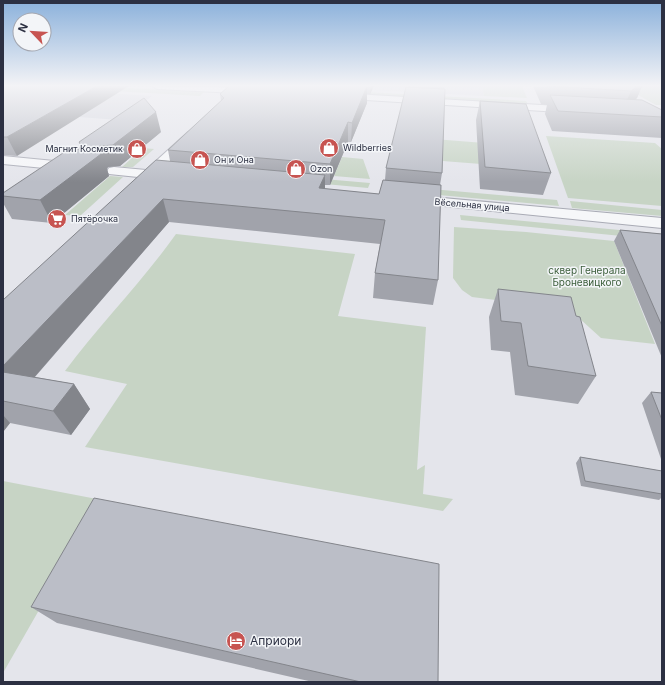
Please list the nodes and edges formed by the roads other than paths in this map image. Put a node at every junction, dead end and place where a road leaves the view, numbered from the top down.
1 (200, 127) edge
2 (3, 160) edge
3 (81, 167) edge
4 (114, 171) edge
5 (150, 174) junction
6 (184, 178) edge
7 (133, 190) edge
8 (393, 198) edge
9 (662, 223) edge

1 - 5 street
2 - 3 street
4 - 5 street
5 - 6 street
5 - 7 street
8 - 9 street, Вёсельная улица

